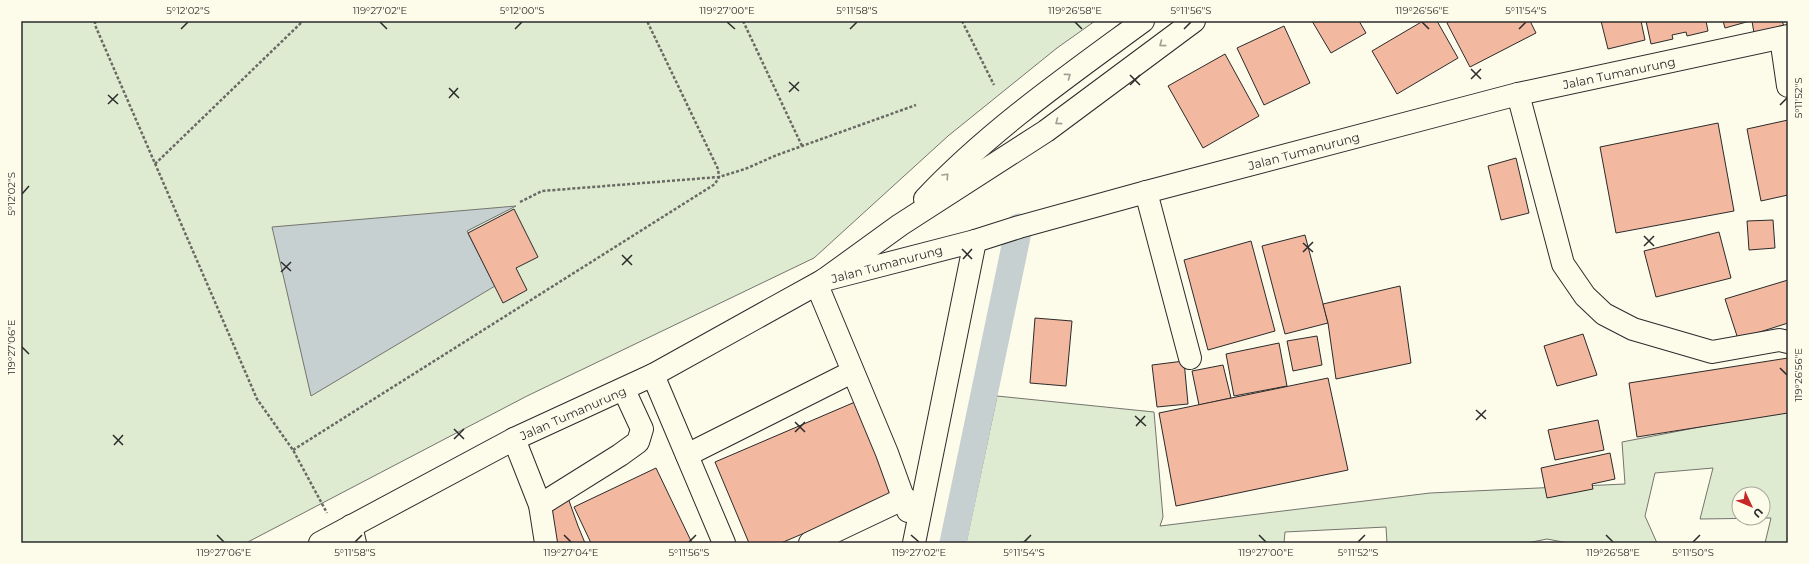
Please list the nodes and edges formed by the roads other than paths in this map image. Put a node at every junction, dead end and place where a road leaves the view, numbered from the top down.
1 (1143, 21) edge
2 (1194, 21) edge
3 (1784, 37) edge
4 (1788, 86) edge
5 (1518, 94) junction
6 (1146, 192) junction
7 (900, 225) junction
8 (974, 241) junction
9 (820, 282) junction
10 (1788, 342) edge
11 (1190, 358) dead end
12 (852, 372) junction
13 (653, 375) junction
14 (624, 390) junction
15 (514, 439) junction
16 (687, 455) junction
17 (540, 505) junction
18 (348, 534) edge
19 (320, 543) edge
20 (546, 543) edge
21 (724, 543) edge
22 (810, 543) edge
23 (914, 543) edge

7 -> 1 street, Jalan Tumanurung
2 -> 7 street, Jalan Tumanurung
3 - 4 street
3 - 5 street, Jalan Tumanurung
5 - 6 street, Jalan Tumanurung
5 - 10 street
6 - 8 street, Jalan Tumanurung
6 - 11 street
7 - 9 street, Jalan Tumanurung
8 - 9 street, Jalan Tumanurung
8 - 23 street
9 - 12 street
9 - 13 street, Jalan Tumanurung
12 - 16 street
12 - 22 street
13 - 14 street, Jalan Tumanurung
13 - 16 street
14 - 15 street, Jalan Tumanurung
14 - 17 street
15 - 17 street
15 - 18 street, Jalan Tumanurung
16 - 21 street
17 - 20 street
18 - 19 street, Jalan Tumanurung

